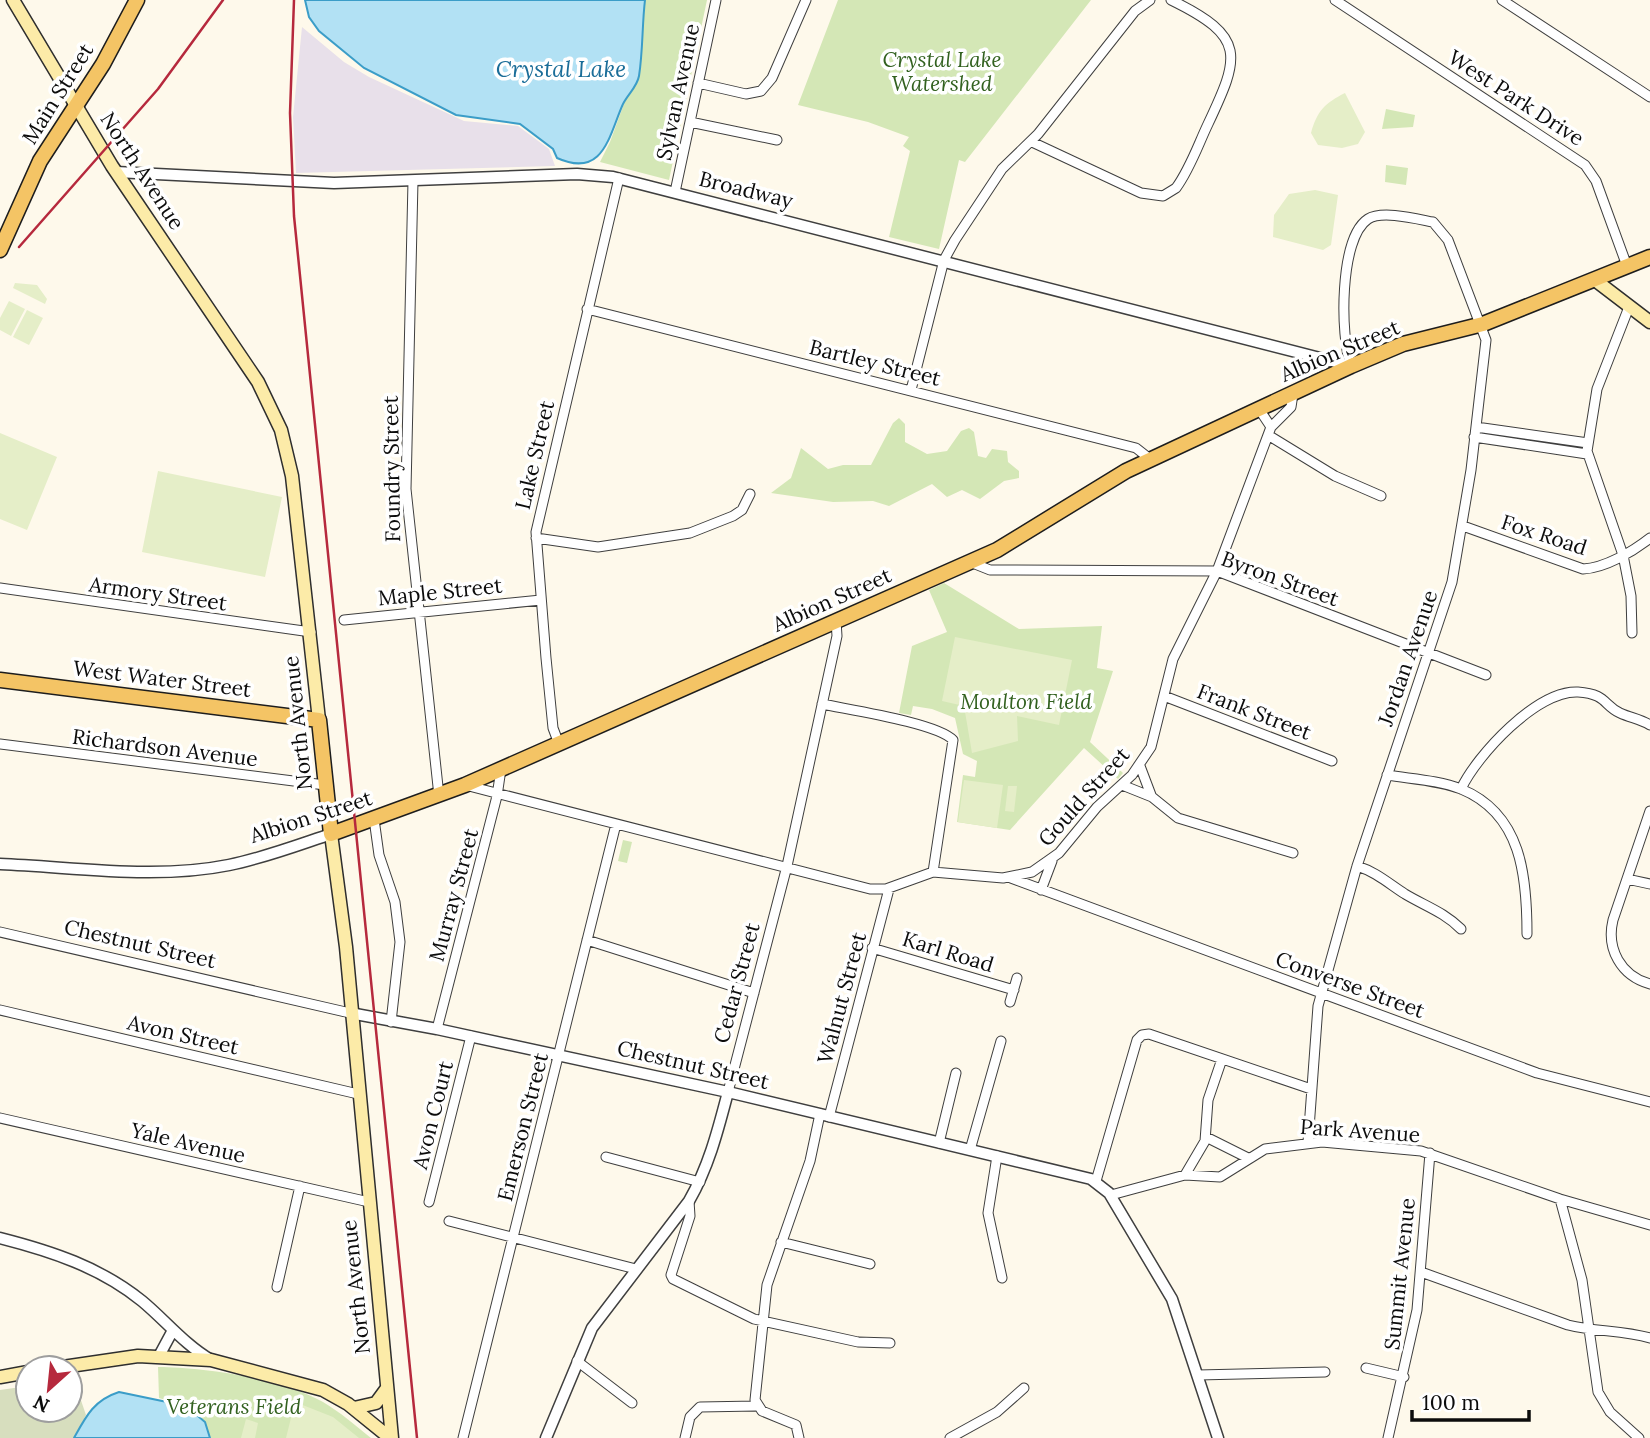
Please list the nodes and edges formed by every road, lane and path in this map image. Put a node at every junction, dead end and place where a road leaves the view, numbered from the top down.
1 (13, 0) edge
2 (137, 0) edge
3 (716, 0) edge
4 (806, 0) edge
5 (1150, 0) edge
6 (1171, 0) edge
7 (1335, 0) edge
8 (1502, 0) edge
9 (698, 83) junction
10 (1650, 97) edge
11 (75, 106) junction
12 (690, 122) junction
13 (777, 140) dead end
14 (1032, 142) junction
15 (116, 172) junction
16 (619, 178) junction
17 (413, 181) junction
18 (675, 192) junction
19 (0, 250) edge
20 (1650, 257) edge
21 (944, 260) junction
22 (1627, 266) junction
23 (1595, 280) junction
24 (1629, 307) junction
25 (587, 309) junction
26 (1650, 322) edge
27 (1483, 324) junction
28 (1351, 366) junction
29 (911, 390) junction
30 (1293, 394) junction
31 (1259, 410) junction
32 (1270, 431) junction
33 (1475, 432) junction
34 (1588, 443) junction
35 (1587, 454) junction
36 (1150, 459) junction
37 (750, 494) dead end
38 (1381, 496) dead end
39 (1463, 526) junction
40 (536, 538) junction
41 (1650, 538) edge
42 (1623, 555) junction
43 (970, 562) junction
44 (1217, 571) junction
45 (0, 589) edge
46 (541, 600) junction
47 (418, 612) junction
48 (344, 620) dead end
49 (836, 621) junction
50 (310, 632) junction
51 (1632, 633) dead end
52 (1429, 653) junction
53 (1486, 675) dead end
54 (0, 680) edge
55 (1164, 696) junction
56 (822, 704) junction
57 (319, 720) junction
58 (1650, 725) edge
59 (0, 744) edge
60 (559, 744) junction
61 (1332, 761) dead end
62 (1140, 766) junction
63 (501, 769) junction
64 (1387, 775) junction
65 (325, 785) junction
66 (465, 785) junction
67 (1122, 785) junction
68 (1461, 789) junction
69 (439, 796) junction
70 (497, 796) junction
71 (1152, 797) junction
72 (1650, 811) edge
73 (374, 819) junction
74 (616, 824) junction
75 (331, 834) junction
76 (1293, 853) dead end
77 (1052, 859) junction
78 (0, 864) edge
79 (787, 866) junction
80 (1357, 866) junction
81 (933, 872) junction
82 (1011, 878) junction
83 (1627, 879) junction
84 (1650, 884) edge
85 (889, 889) junction
86 (1041, 890) junction
87 (1461, 929) dead end
88 (0, 932) edge
89 (1527, 934) dead end
90 (587, 940) junction
91 (872, 948) junction
92 (1017, 978) dead end
93 (1650, 984) edge
94 (1014, 990) junction
95 (754, 993) junction
96 (1321, 994) junction
97 (1010, 1002) dead end
98 (0, 1010) edge
99 (350, 1013) junction
100 (391, 1022) junction
101 (437, 1028) junction
102 (471, 1036) junction
103 (1001, 1041) dead end
104 (559, 1055) junction
105 (1222, 1059) junction
106 (956, 1073) dead end
107 (1311, 1089) junction
108 (728, 1092) junction
109 (358, 1094) junction
110 (1650, 1102) edge
111 (825, 1115) junction
112 (0, 1118) edge
113 (1206, 1137) junction
114 (1308, 1142) junction
115 (939, 1143) junction
116 (970, 1150) junction
117 (1430, 1153) junction
118 (997, 1156) junction
119 (607, 1157) dead end
120 (1248, 1158) junction
121 (1185, 1175) junction
122 (700, 1181) junction
123 (1096, 1181) junction
124 (300, 1186) junction
125 (1111, 1195) junction
126 (1560, 1199) junction
127 (690, 1201) junction
128 (369, 1202) junction
129 (429, 1202) dead end
130 (449, 1222) dead end
131 (1650, 1225) edge
132 (514, 1237) junction
133 (0, 1238) edge
134 (781, 1241) junction
135 (870, 1264) dead end
136 (636, 1269) junction
137 (1421, 1272) junction
138 (1002, 1278) dead end
139 (277, 1287) dead end
140 (763, 1321) junction
141 (1588, 1329) junction
142 (173, 1330) junction
143 (1650, 1338) edge
144 (890, 1343) dead end
145 (159, 1356) junction
146 (211, 1360) junction
147 (577, 1361) junction
148 (84, 1365) edge
149 (1366, 1368) dead end
150 (1325, 1372) dead end
151 (1198, 1375) junction
152 (1404, 1377) junction
153 (387, 1387) junction
154 (1024, 1388) dead end
155 (632, 1403) dead end
156 (756, 1406) junction
157 (354, 1408) junction
158 (391, 1438) edge
159 (463, 1438) edge
160 (546, 1438) edge
161 (685, 1438) edge
162 (799, 1438) edge
163 (950, 1438) edge
164 (1218, 1438) edge
165 (1388, 1438) edge
166 (1639, 1438) edge

1 - 11 main road, North Avenue
2 - 11 main road, Main Street
3 - 9 street, Sylvan Avenue
4 - 9 street
5 - 14 street
6 - 14 street
7 - 22 street, West Park Drive
8 - 10 street
9 - 12 street, Sylvan Avenue
11 - 15 main road, North Avenue
11 - 19 main road, Main Street
12 - 13 street
12 - 18 street, Sylvan Avenue
14 - 21 street
15 - 17 street, Broadway
15 - 50 main road, North Avenue
16 - 17 street, Broadway
16 - 18 street, Broadway
16 - 25 street, Lake Street
17 - 47 street, Foundry Street
18 - 21 street, Broadway
20 - 22 main road, Albion Street
21 - 28 street, Broadway
21 - 29 street
22 - 23 main road, Albion Street
23 - 24 main road
23 - 27 main road, Albion Street
24 - 26 main road
24 - 34 street
25 - 29 street, Bartley Street
25 - 40 street, Lake Street
27 - 28 main road, Albion Street
27 - 28 street
27 - 33 street, Jordan Avenue
28 - 30 main road, Albion Street
29 - 36 street, Bartley Street
30 - 31 main road, Albion Street
30 - 32 street, Gould Street
31 - 32 street
31 - 36 main road, Albion Street
32 - 38 street
32 - 44 street, Gould Street
33 - 34 street
33 - 35 street
33 - 39 street, Jordan Avenue
34 - 35 street
35 - 42 street
36 - 43 main road, Albion Street
37 - 40 street
39 - 42 street, Fox Road
39 - 52 street, Jordan Avenue
40 - 46 street, Lake Street
41 - 42 street, Fox Road
42 - 51 street
43 - 44 street, Byron Street
43 - 49 main road, Albion Street
44 - 52 street, Byron Street
44 - 55 street, Gould Street
45 - 50 street, Armory Street
46 - 47 street, Maple Street
46 - 60 street, Lake Street
47 - 48 street, Maple Street
47 - 69 street, Foundry Street
49 - 56 street, Cedar Street
49 - 60 main road, Albion Street
50 - 57 main road, North Avenue
52 - 53 street, Byron Street
52 - 64 street, Jordan Avenue
54 - 57 main road, West Water Street
55 - 61 street, Frank Street
55 - 62 street, Gould Street
56 - 79 street, Cedar Street
56 - 81 street
57 - 65 main road, North Avenue
58 - 68 street
59 - 65 street, Richardson Avenue
60 - 63 main road, Albion Street
62 - 67 street, Gould Street
62 - 71 street
63 - 66 main road, Albion Street
63 - 70 street, Murray Street
64 - 68 street
64 - 80 street, Jordan Avenue
65 - 75 main road, North Avenue
66 - 69 main road, Albion Street
66 - 70 street, Gould Street
67 - 71 street
67 - 77 street, Gould Street
68 - 89 street
69 - 73 main road, Albion Street
70 - 74 street, Gould Street
70 - 101 street, Murray Street
71 - 76 street
72 - 83 street
73 - 75 main road, Albion Street
73 - 100 street
74 - 79 street, Gould Street
74 - 90 street, Emerson Street
75 - 78 street, Albion Street
75 - 99 main road, North Avenue
77 - 82 street, Gould Street
77 - 86 street
79 - 85 street, Gould Street
79 - 95 street, Cedar Street
80 - 87 street
80 - 96 street, Jordan Avenue
81 - 82 street, Gould Street
81 - 85 street, Gould Street
82 - 86 street, Converse Street
83 - 84 street
83 - 93 street
85 - 91 street, Walnut Street
86 - 96 street, Converse Street
88 - 99 street, Chestnut Street
90 - 95 street
90 - 104 street, Emerson Street
91 - 94 street, Karl Road
91 - 111 street, Walnut Street
92 - 94 street, Karl Road
94 - 97 street, Karl Road
95 - 108 street, Cedar Street
96 - 107 street, Jordan Avenue
96 - 110 street, Converse Street
98 - 109 street, Avon Street
99 - 100 street, Chestnut Street
99 - 109 main road, North Avenue
100 - 101 street, Chestnut Street
101 - 102 street, Chestnut Street
102 - 104 street, Chestnut Street
102 - 129 street, Avon Court
103 - 116 street
104 - 108 street, Chestnut Street
104 - 132 street, Emerson Street
105 - 107 street
105 - 113 street
105 - 123 street
106 - 115 street
107 - 114 street, Jordan Avenue
108 - 111 street, Chestnut Street
108 - 122 street, Cedar Street
109 - 128 main road, North Avenue
111 - 115 street, Chestnut Street
111 - 134 street, Walnut Street
112 - 124 street, Yale Avenue
113 - 120 street
113 - 121 street
114 - 117 street, Park Avenue
114 - 120 street, Park Avenue
115 - 116 street, Chestnut Street
116 - 118 street, Chestnut Street
117 - 126 street, Park Avenue
117 - 137 street, Summit Avenue
118 - 123 street, Chestnut Street
118 - 138 street
119 - 122 street
120 - 121 street, Park Avenue
121 - 125 street, Park Avenue
122 - 127 street, Cedar Street
123 - 125 street, Chestnut Street
124 - 128 street, Yale Avenue
124 - 139 street
125 - 151 street, Chestnut Street
126 - 131 street, Park Avenue
126 - 141 street
127 - 136 street, Cedar Street
127 - 140 street
128 - 153 main road, North Avenue
130 - 132 street
132 - 136 street
132 - 159 street, Emerson Street
133 - 142 street
134 - 135 street
134 - 140 street, Walnut Street
136 - 147 street, Cedar Street
137 - 141 street
137 - 152 street, Summit Avenue
140 - 144 street
140 - 156 street, Walnut Street
141 - 143 street
141 - 166 street
142 - 145 street
142 - 146 street
145 - 146 main road
145 - 148 main road
146 - 157 main road
147 - 155 street
147 - 160 street, Cedar Street
149 - 152 street
150 - 151 street
151 - 164 street, Chestnut Street
152 - 165 street, Summit Avenue
153 - 157 main road
153 - 158 main road, North Avenue
154 - 163 street
156 - 161 street
156 - 162 street
157 - 158 main road

